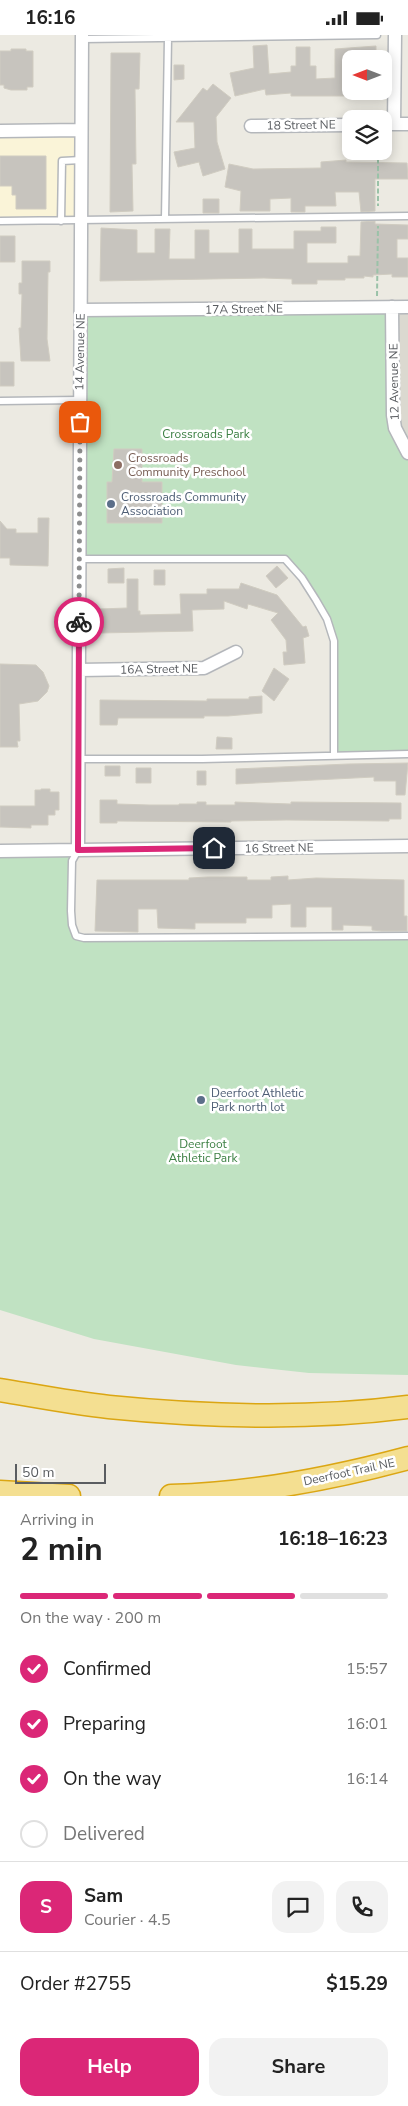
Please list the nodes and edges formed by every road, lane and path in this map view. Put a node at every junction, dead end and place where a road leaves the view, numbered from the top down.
1 (377, 35) edge
2 (395, 35) edge
3 (82, 37) edge
4 (168, 38) junction
5 (390, 110) edge
6 (392, 124) edge
7 (408, 124) edge
8 (342, 125) edge
9 (252, 127) dead end
10 (81, 130) junction
11 (0, 131) edge
12 (81, 160) junction
13 (378, 160) edge
14 (408, 216) edge
15 (378, 217) junction
16 (166, 219) junction
17 (0, 221) edge
18 (61, 221) junction
19 (81, 221) junction
20 (377, 307) junction
21 (392, 307) junction
22 (408, 307) edge
23 (81, 310) junction
24 (80, 399) junction
25 (0, 401) edge
26 (408, 453) edge
27 (79, 559) junction
28 (236, 652) dead end
29 (79, 670) junction
30 (408, 754) edge
31 (334, 755) junction
32 (79, 759) junction
33 (408, 846) edge
34 (78, 850) junction
35 (0, 851) edge
36 (408, 936) edge
37 (0, 1377) edge
38 (0, 1390) edge
39 (408, 1407) edge
40 (200, 1413) junction
41 (408, 1458) edge
42 (0, 1492) edge
43 (70, 1496) edge
44 (171, 1496) edge

1 - 4 lane
2 - 5 street
3 - 4 lane
3 - 10 street, 14 Avenue NE
4 - 16 lane
6 - 7 street
8 - 9 street, 18 Street NE
10 - 11 street
10 - 12 street, 14 Avenue NE
12 - 18 lane
12 - 19 street, 14 Avenue NE
13 - 15 path
14 - 15 lane
15 - 16 lane
15 - 20 path
16 - 19 lane
17 - 18 lane
18 - 19 lane
19 - 23 street, 14 Avenue NE
20 - 21 street, 17A Street NE
20 - 23 street, 17A Street NE
21 - 22 street, 17A Street NE
21 - 26 street, 12 Avenue NE
23 - 24 street, 14 Avenue NE
24 - 25 lane
24 - 27 street, 14 Avenue NE
27 - 29 street, 14 Avenue NE
27 - 31 lane
28 - 29 street, 16A Street NE
29 - 32 street, 14 Avenue NE
30 - 31 lane
31 - 32 lane
32 - 34 street, 14 Avenue NE
33 - 34 street, 16 Street NE
34 - 35 street, 16 Street NE
34 - 36 lane
37 - 40 highway
38 - 40 highway
39 - 40 highway
41 - 44 highway, Deerfoot Trail NE
42 - 43 highway

